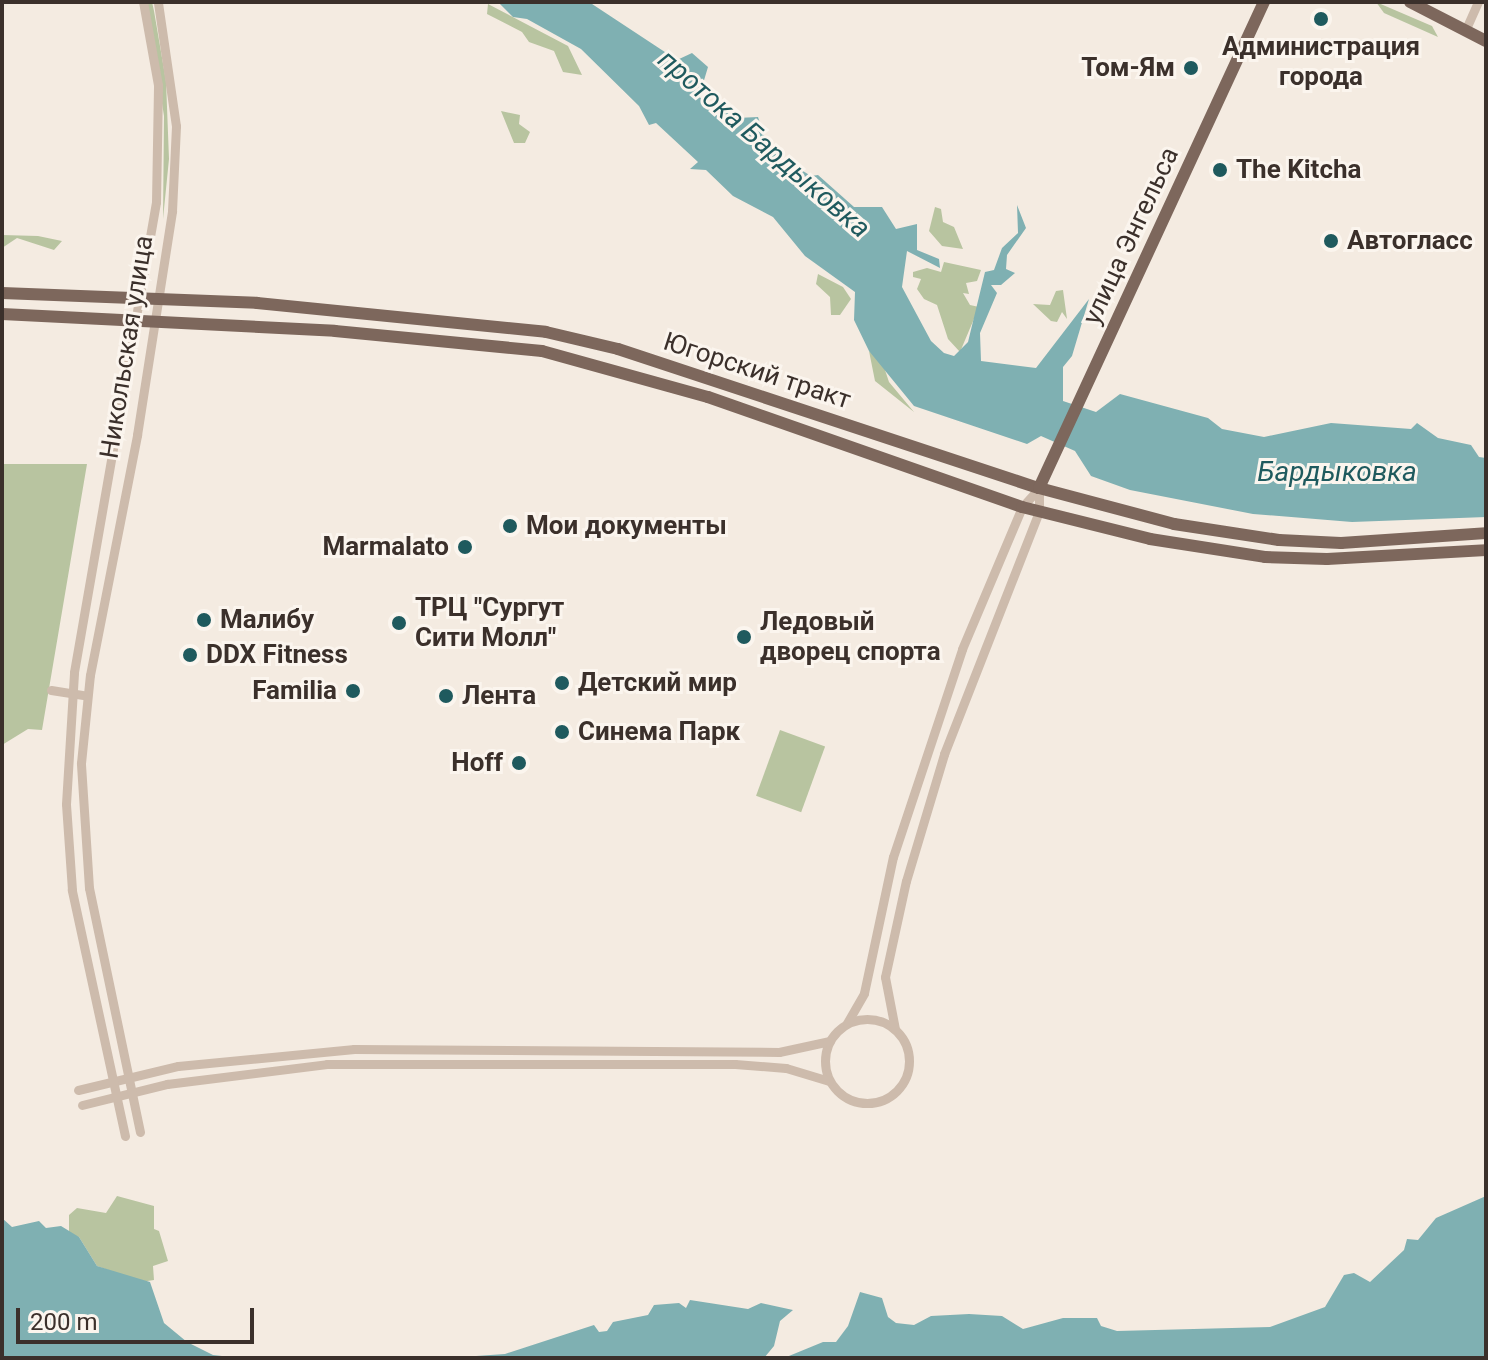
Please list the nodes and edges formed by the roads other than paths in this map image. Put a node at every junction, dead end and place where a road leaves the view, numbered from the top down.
1 (143, 2) edge
2 (158, 2) edge
3 (1264, 2) edge
4 (1410, 2) edge
5 (1478, 2) edge
6 (1465, 31) junction
7 (1486, 41) edge
8 (2, 293) edge
9 (140, 298) junction
10 (158, 299) junction
11 (2, 314) edge
12 (138, 321) junction
13 (155, 321) junction
14 (1039, 488) junction
15 (1022, 507) junction
16 (1039, 512) junction
17 (1486, 533) edge
18 (1486, 550) edge
19 (51, 690) dead end
20 (72, 693) junction
21 (87, 696) junction
22 (890, 866) junction
23 (910, 867) junction
24 (847, 1023) junction
25 (895, 1029) junction
26 (830, 1041) junction
27 (130, 1077) junction
28 (113, 1081) junction
29 (829, 1081) junction
30 (78, 1090) dead end
31 (134, 1092) junction
32 (117, 1096) junction
33 (82, 1105) dead end
34 (140, 1132) dead end
35 (125, 1136) dead end

1 - 9 street, Никольская улица
2 - 10 street, Никольская улица
3 - 14 main road, улица Энгельса
4 - 6 main road
5 - 6 street
6 - 7 main road
8 - 9 main road, Югорский тракт
9 - 10 main road, Югорский тракт
9 - 12 street, Никольская улица
10 - 13 street, Никольская улица
10 - 14 main road, Югорский тракт
11 - 12 main road, Югорский тракт
12 - 13 main road, Югорский тракт
12 - 20 street, Никольская улица
13 - 15 main road, Югорский тракт
13 - 21 street, Никольская улица
14 - 15 street, улица Энгельса
14 - 16 street, улица Энгельса
14 - 17 main road, Югорский тракт
15 - 16 main road, Югорский тракт
15 - 22 street, улица Энгельса
16 - 18 main road, Югорский тракт
16 - 23 street, улица Энгельса
19 - 20 street
20 - 21 street
20 - 28 street, Никольская улица
21 - 27 street, Никольская улица
22 - 23 street
22 - 24 street, улица Энгельса
23 - 25 street, улица Энгельса
24 - 25 street
24 - 26 street
25 - 29 street
26 - 27 street
26 - 29 street
27 - 28 street
27 - 31 street, Никольская улица
28 - 30 street
28 - 32 street, Никольская улица
29 - 31 street
31 - 32 street
31 - 34 street, Никольская улица
32 - 33 street
32 - 35 street, Никольская улица

